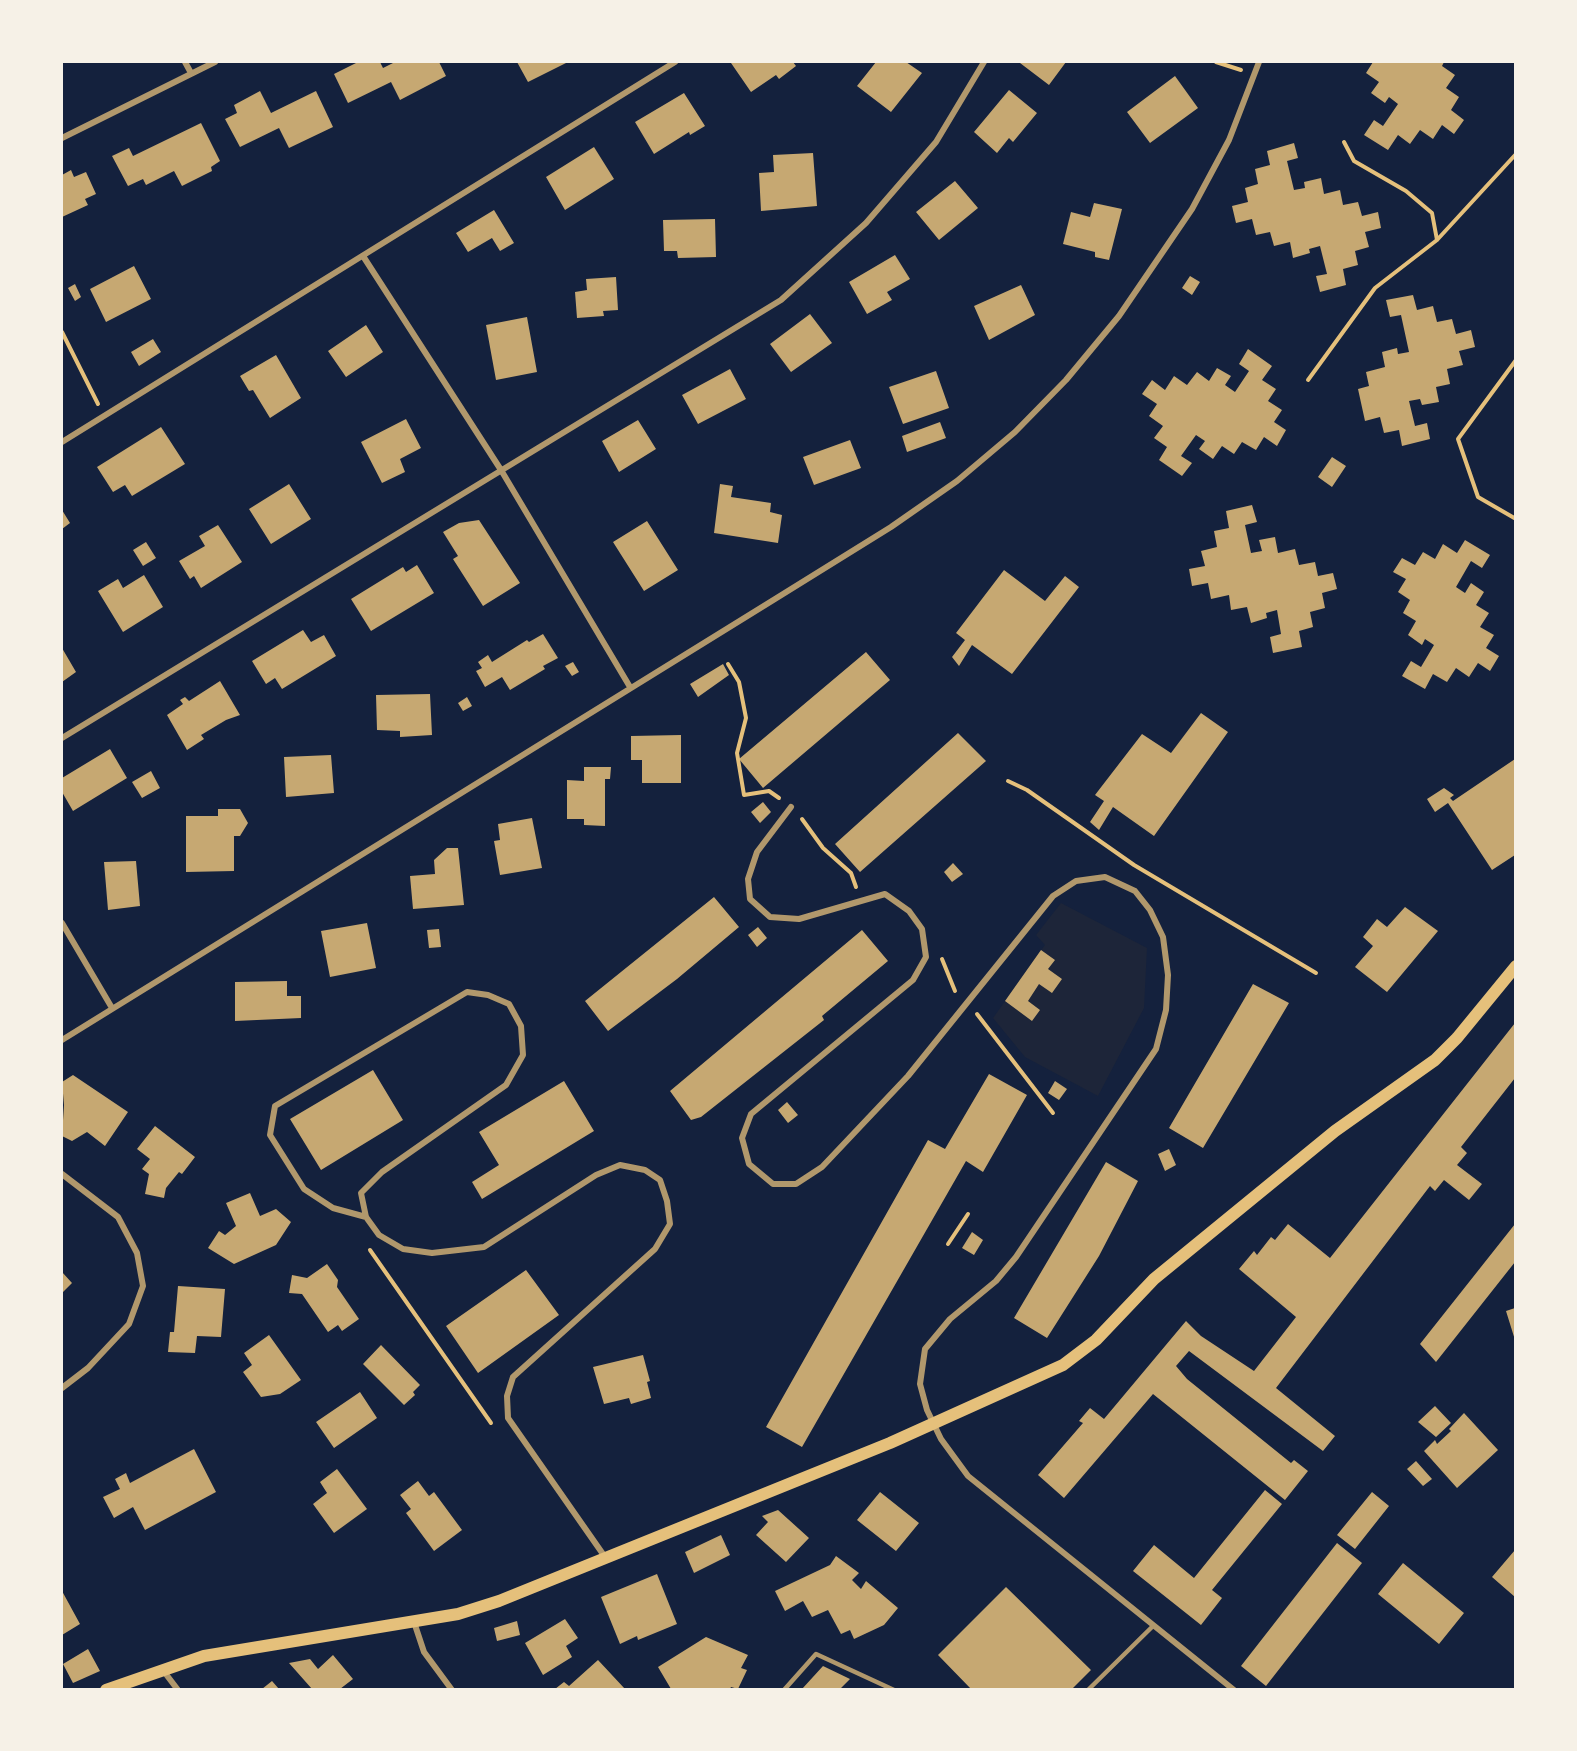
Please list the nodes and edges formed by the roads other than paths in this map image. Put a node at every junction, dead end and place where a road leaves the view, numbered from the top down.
1 (185, 62) edge
2 (215, 62) edge
3 (675, 62) edge
4 (984, 62) edge
5 (1259, 62) edge
6 (191, 73) junction
7 (62, 138) edge
8 (363, 256) junction
9 (62, 442) edge
10 (501, 470) junction
11 (630, 687) junction
12 (62, 738) edge
13 (790, 807) dead end
14 (62, 923) edge
15 (1515, 966) edge
16 (112, 1008) junction
17 (62, 1040) edge
18 (62, 1174) edge
19 (366, 1217) junction
20 (62, 1389) edge
21 (933, 1424) junction
22 (605, 1557) junction
23 (414, 1622) junction
24 (1153, 1626) junction
25 (161, 1669) junction
26 (106, 1689) edge
27 (178, 1689) edge
28 (452, 1689) edge
29 (784, 1689) edge
30 (894, 1689) edge
31 (1088, 1689) edge
32 (1234, 1689) edge

1 - 6 street
2 - 6 street
3 - 8 street
4 - 10 street
5 - 11 street
6 - 7 street
8 - 9 street
8 - 10 street
10 - 11 street
10 - 12 street
11 - 16 street
13 - 21 street
14 - 16 street
15 - 21 main road
16 - 17 street
18 - 20 street
19 - 19 street
19 - 22 street
21 - 22 main road
21 - 24 street
22 - 23 main road
23 - 25 main road
23 - 28 street
24 - 31 lane
24 - 32 street
25 - 26 main road
25 - 27 street
29 - 30 lane

